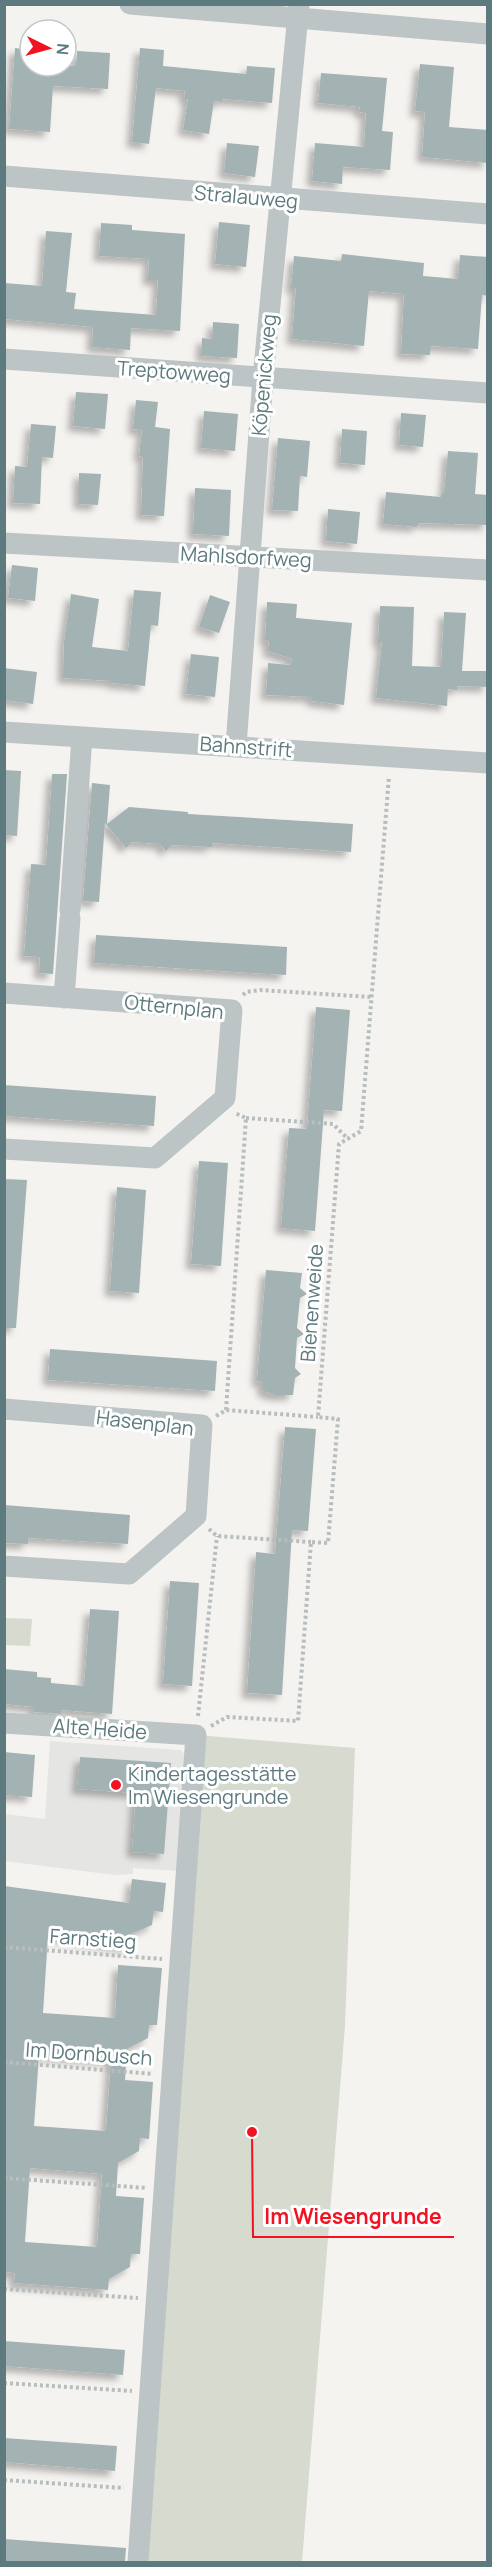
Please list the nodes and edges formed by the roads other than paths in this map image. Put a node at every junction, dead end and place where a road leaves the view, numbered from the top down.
1 (130, 4) edge
2 (298, 11) edge
3 (488, 34) edge
4 (4, 176) edge
5 (279, 200) junction
6 (488, 214) edge
7 (4, 359) edge
8 (263, 378) junction
9 (488, 393) edge
10 (4, 543) edge
11 (249, 557) junction
12 (488, 570) edge
13 (4, 732) edge
14 (82, 737) junction
15 (236, 746) junction
16 (488, 763) edge
17 (4, 993) edge
18 (64, 998) junction
19 (4, 1149) edge
20 (4, 1409) edge
21 (4, 1566) edge
22 (4, 1723) edge
23 (138, 2562) edge

1 - 2 street
2 - 3 street
2 - 5 street, Köpenickweg
4 - 5 street, Stralauweg
5 - 6 street, Stralauweg
5 - 8 street, Köpenickweg
7 - 8 street, Treptowweg
8 - 9 street, Treptowweg
8 - 11 street, Köpenickweg
10 - 11 street, Mahlsdorfweg
11 - 12 street, Mahlsdorfweg
11 - 15 street, Köpenickweg
13 - 14 street, Bahnstrift
14 - 15 street, Bahnstrift
14 - 18 street
15 - 16 street, Bahnstrift
17 - 18 street, Otternplan
18 - 19 street, Otternplan
20 - 21 street, Hasenplan
22 - 23 street, Alte Heide

